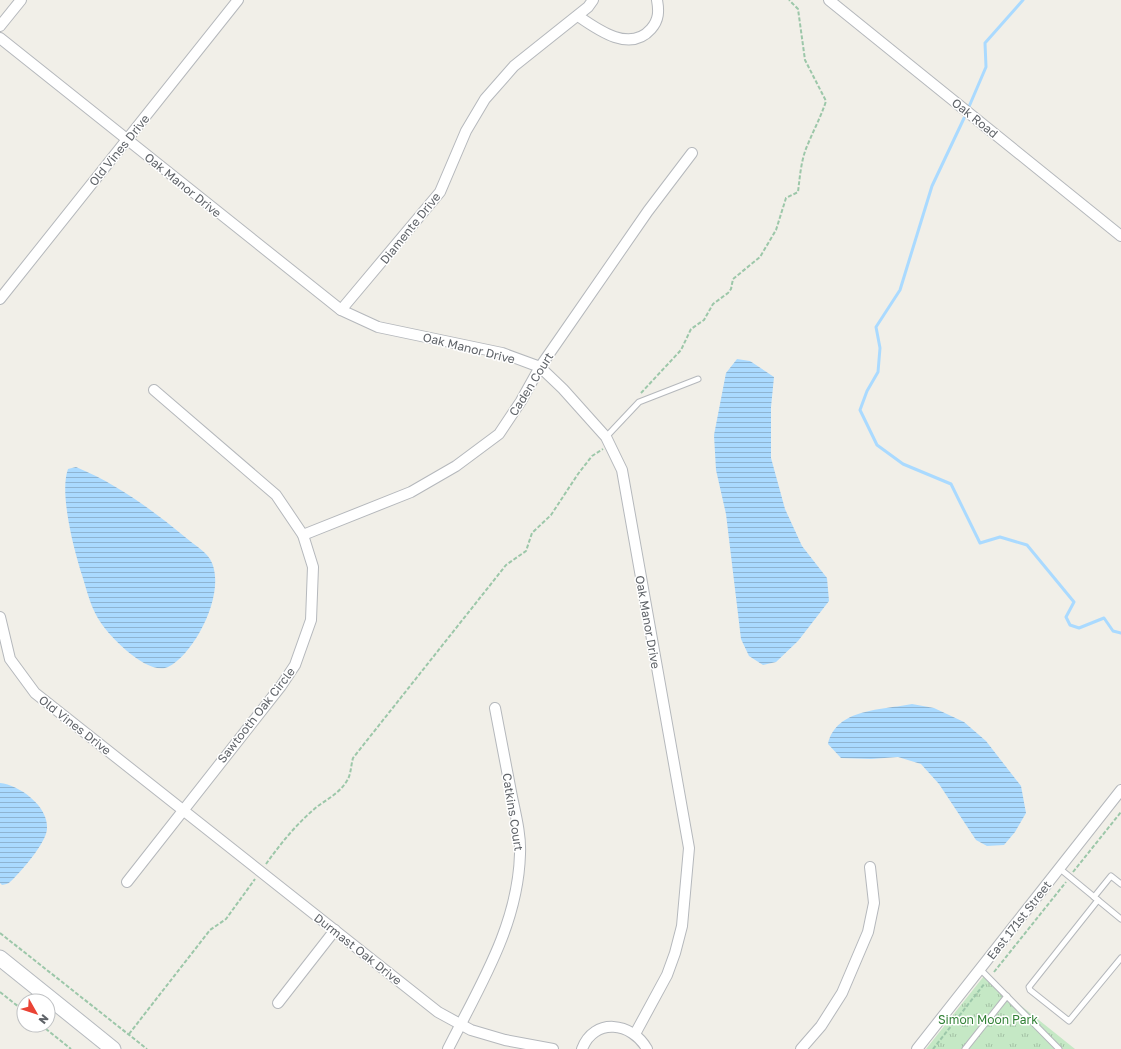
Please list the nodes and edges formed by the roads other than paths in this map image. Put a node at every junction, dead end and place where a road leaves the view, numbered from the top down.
1 (21, 0) edge
2 (238, 0) edge
3 (593, 0) edge
4 (657, 0) edge
5 (829, 0) edge
6 (578, 16) junction
7 (0, 26) edge
8 (0, 38) edge
9 (127, 140) junction
10 (692, 153) dead end
11 (1121, 236) edge
12 (0, 299) edge
13 (341, 310) junction
14 (540, 367) junction
15 (698, 379) dead end
16 (154, 390) dead end
17 (608, 441) junction
18 (303, 535) junction
19 (0, 617) edge
20 (10, 659) junction
21 (0, 664) edge
22 (495, 708) dead end
23 (1121, 790) edge
24 (183, 810) junction
25 (870, 866) dead end
26 (1059, 868) junction
27 (127, 882) dead end
28 (1121, 884) edge
29 (1096, 898) junction
30 (1121, 918) edge
31 (335, 930) junction
32 (0, 958) edge
33 (1121, 958) edge
34 (980, 969) junction
35 (1007, 996) junction
36 (278, 1003) dead end
37 (460, 1024) junction
38 (635, 1034) junction
39 (110, 1048) edge
40 (448, 1049) edge
41 (553, 1049) edge
42 (582, 1049) edge
43 (647, 1049) edge
44 (801, 1049) edge
45 (917, 1049) edge
46 (965, 1049) edge
47 (1059, 1049) edge

1 - 7 street
2 - 9 street, Old Vines Drive
3 - 6 street, Diamente Drive
4 - 6 street
5 - 11 street, Oak Road
6 - 13 street, Diamente Drive
8 - 9 street, Oak Manor Drive
9 - 12 street, Old Vines Drive
9 - 13 street, Oak Manor Drive
10 - 14 street, Caden Court
13 - 14 street, Oak Manor Drive
14 - 17 street, Oak Manor Drive
14 - 18 street, Caden Court
15 - 17 lane
16 - 18 street, Sawtooth Oak Circle
17 - 38 street, Oak Manor Drive
18 - 24 street, Sawtooth Oak Circle
19 - 20 street, Old Vines Drive
20 - 21 street
20 - 24 street, Old Vines Drive
22 - 37 street, Catkins Court
23 - 26 street, East 171st Street
24 - 27 street, Sawtooth Oak Circle
24 - 31 street, Durmast Oak Drive
25 - 44 street
26 - 29 lane
26 - 34 street, East 171st Street
28 - 29 lane
29 - 30 lane
29 - 33 lane
31 - 36 street
31 - 37 street, Durmast Oak Drive
32 - 39 street
34 - 35 lane
34 - 45 street, East 171st Street
35 - 46 lane
35 - 47 lane
37 - 40 street, Catkins Court
37 - 41 street, Durmast Oak Drive
38 - 42 street
38 - 43 street

